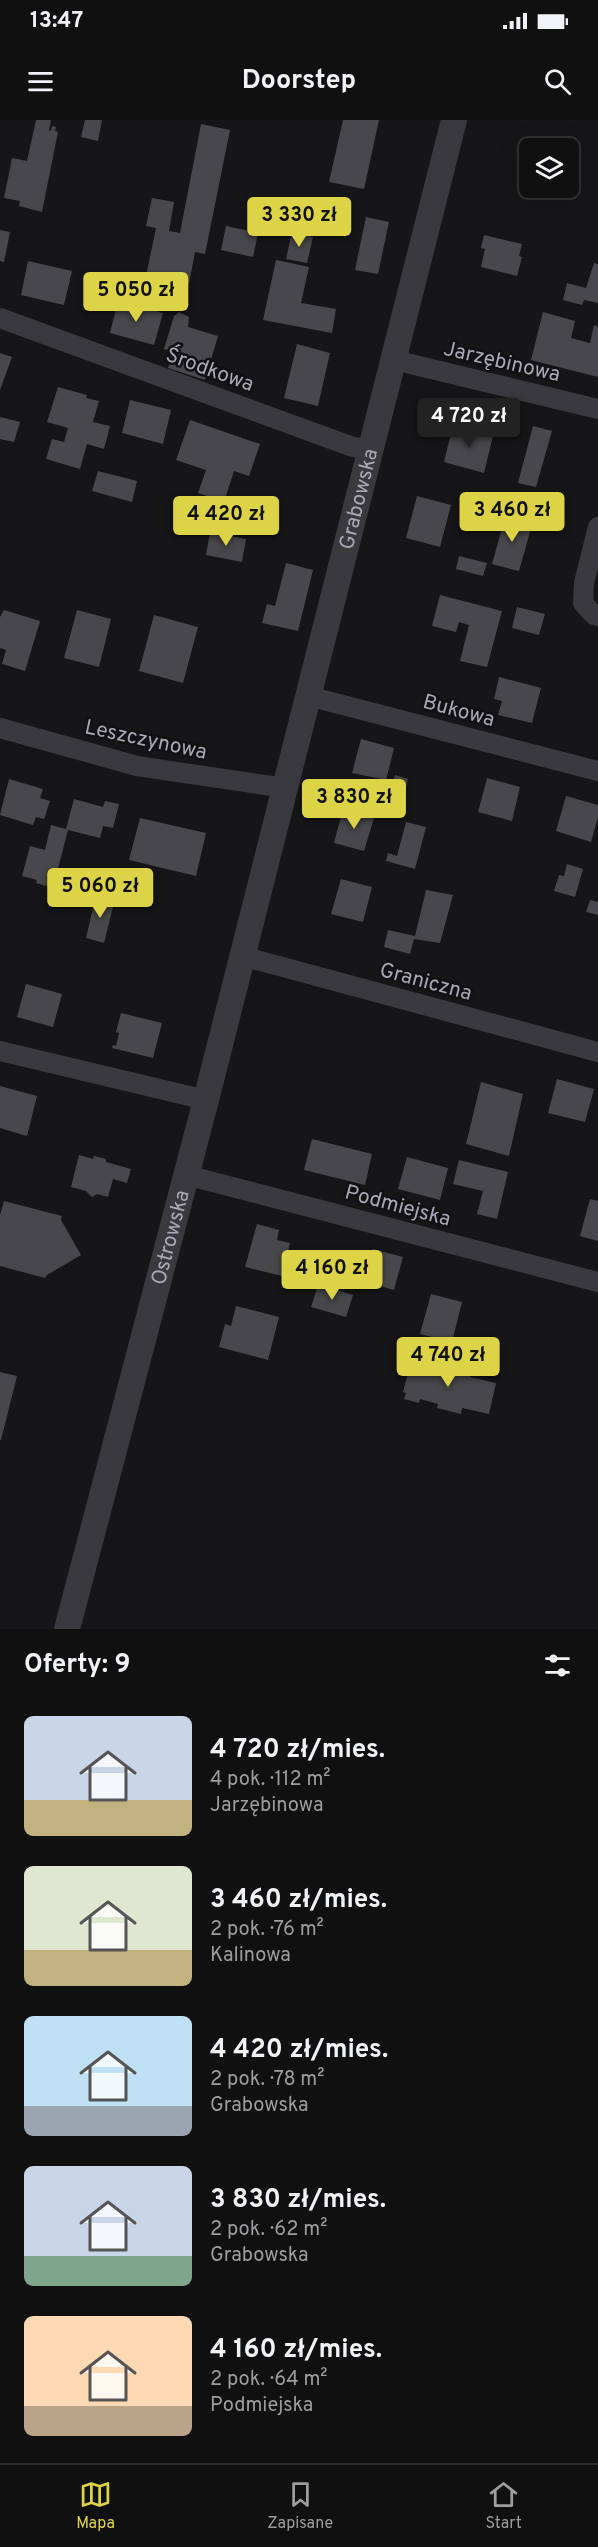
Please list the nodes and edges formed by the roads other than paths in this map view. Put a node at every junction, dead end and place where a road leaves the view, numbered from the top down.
1 (454, 120) edge
2 (0, 318) edge
3 (394, 360) junction
4 (598, 409) edge
5 (371, 451) junction
6 (598, 527) edge
7 (596, 616) edge
8 (308, 696) junction
9 (0, 728) edge
10 (598, 771) edge
11 (285, 788) junction
12 (270, 844) joint
13 (242, 956) junction
14 (0, 1051) edge
15 (598, 1052) edge
16 (206, 1100) junction
17 (186, 1175) junction
18 (598, 1282) edge
19 (66, 1629) edge

1 - 3 street, Grabowska
2 - 5 street, Środkowa
3 - 4 street, Jarzębinowa
3 - 5 street, Grabowska
5 - 8 street, Grabowska
6 - 7 street
8 - 10 street, Bukowa
8 - 11 street, Grabowska
9 - 11 street, Leszczynowa
11 - 12 street, Grabowska
12 - 13 street, Ostrowska
13 - 15 street, Graniczna
13 - 16 street, Ostrowska
14 - 16 street
16 - 17 street, Ostrowska
17 - 18 street, Podmiejska
17 - 19 street, Ostrowska

